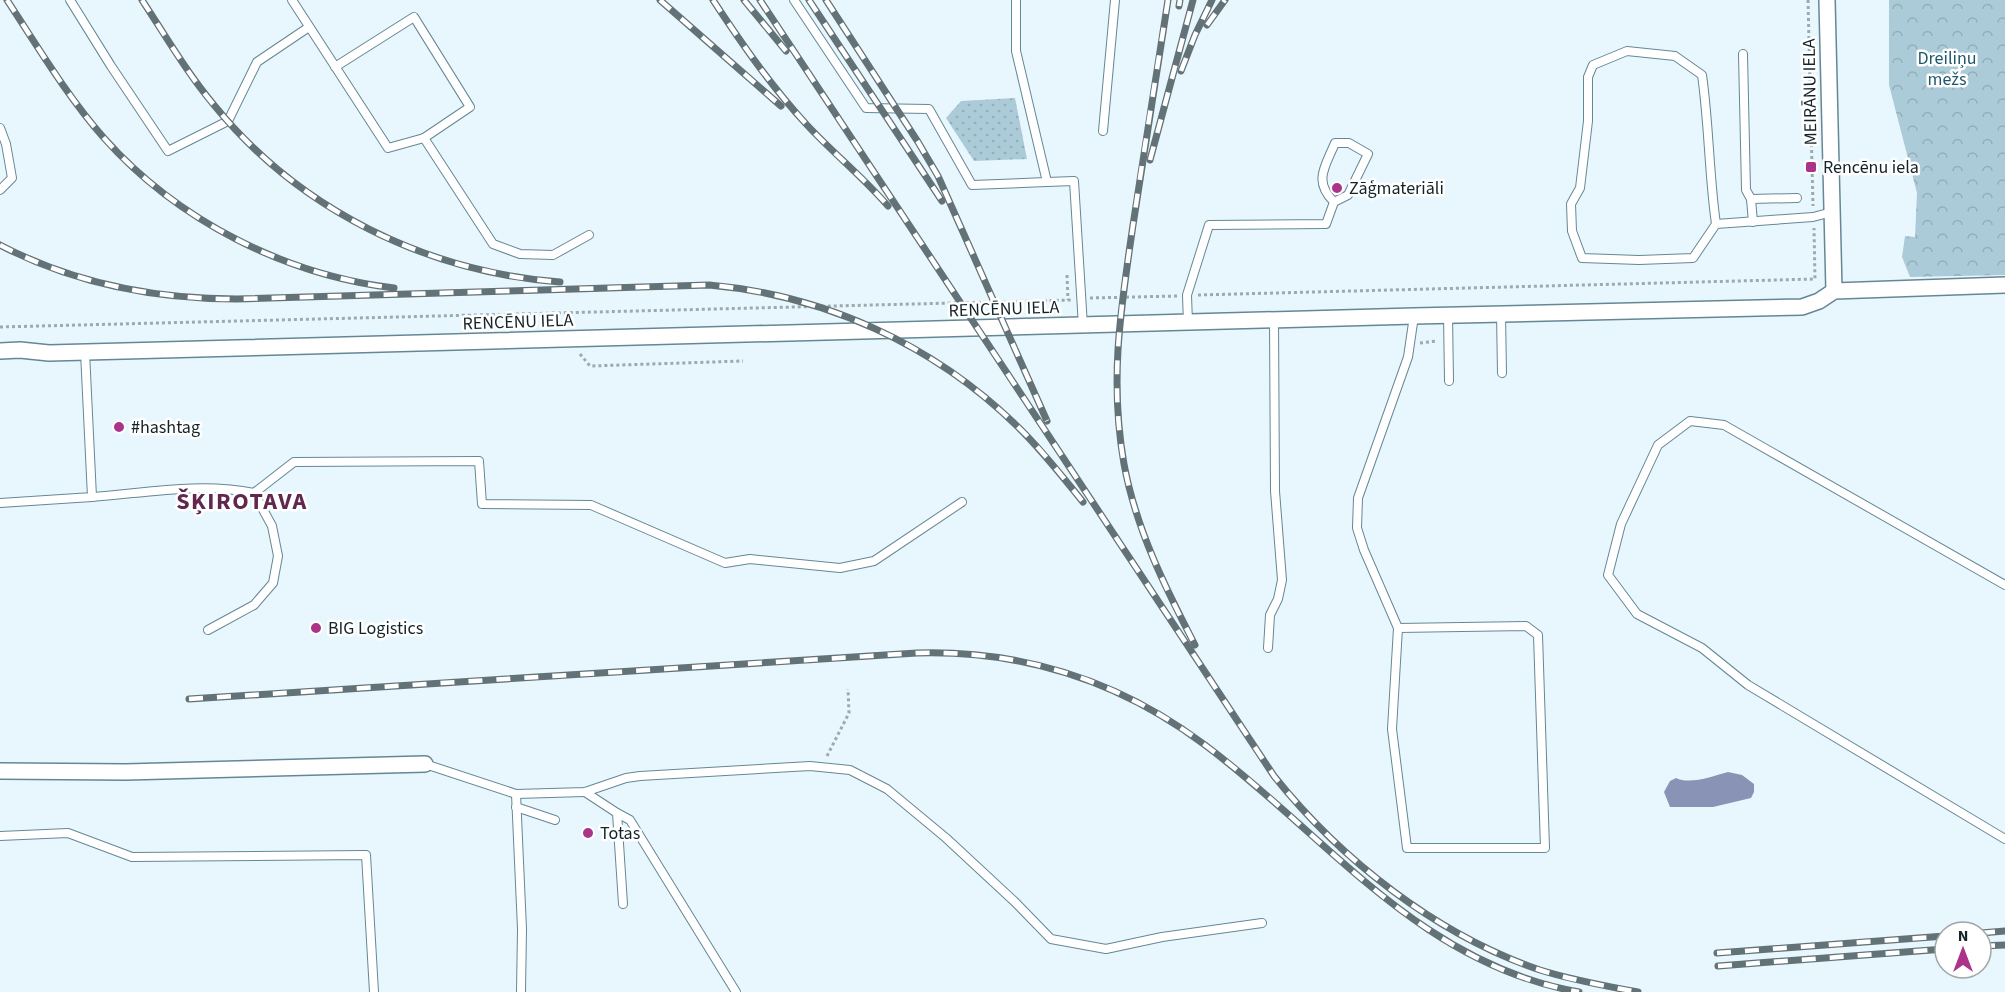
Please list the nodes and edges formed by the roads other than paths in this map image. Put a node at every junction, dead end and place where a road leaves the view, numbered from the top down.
1 (70, 0) edge
2 (292, 0) edge
3 (794, 0) edge
4 (1016, 0) edge
5 (1116, 0) edge
6 (1827, 0) edge
7 (309, 27) junction
8 (1743, 54) dead end
9 (335, 67) junction
10 (0, 128) edge
11 (1103, 132) dead end
12 (424, 138) junction
13 (1047, 182) junction
14 (0, 190) edge
15 (1797, 198) dead end
16 (1751, 199) junction
17 (1334, 202) junction
18 (1832, 212) junction
19 (1753, 222) junction
20 (1716, 224) junction
21 (589, 235) dead end
22 (2005, 285) edge
23 (1834, 291) junction
24 (1501, 314) junction
25 (1448, 315) junction
26 (1414, 316) junction
27 (1274, 321) junction
28 (1188, 323) junction
29 (1083, 326) junction
30 (0, 351) edge
31 (85, 352) junction
32 (1502, 373) dead end
33 (1449, 381) dead end
34 (254, 493) junction
35 (92, 497) junction
36 (962, 502) dead end
37 (0, 503) edge
38 (2005, 585) edge
39 (1398, 628) junction
40 (208, 630) dead end
41 (1268, 648) dead end
42 (425, 764) joint
43 (0, 771) edge
44 (585, 792) junction
45 (516, 794) junction
46 (516, 807) junction
47 (616, 813) junction
48 (555, 820) dead end
49 (0, 836) edge
50 (2005, 839) edge
51 (623, 904) dead end
52 (1262, 923) dead end
53 (374, 992) edge
54 (521, 992) edge
55 (736, 992) edge

1 - 7 lane
2 - 7 lane
3 - 13 lane
4 - 13 lane
5 - 11 lane
6 - 18 street, MEIRĀNU IELA
7 - 9 lane
8 - 16 lane
9 - 12 lane
9 - 12 lane
10 - 14 lane
12 - 21 lane
13 - 29 lane
15 - 16 lane
16 - 19 lane
17 - 17 lane
17 - 28 lane
18 - 19 lane
18 - 23 street, MEIRĀNU IELA
19 - 20 lane
20 - 20 lane
22 - 23 street, RENCĒNU IELA
23 - 24 street, RENCĒNU IELA
24 - 25 street, RENCĒNU IELA
24 - 32 lane
25 - 26 street, RENCĒNU IELA
25 - 33 lane
26 - 27 street, RENCĒNU IELA
26 - 39 lane
27 - 28 street, RENCĒNU IELA
27 - 41 lane
28 - 29 street, RENCĒNU IELA
29 - 31 street, RENCĒNU IELA
30 - 31 street, RENCĒNU IELA
31 - 35 lane
34 - 35 lane
34 - 36 lane
34 - 40 lane
35 - 37 lane
38 - 50 lane
39 - 39 lane
42 - 43 street
42 - 45 lane
44 - 45 lane
44 - 47 lane
44 - 52 lane
45 - 46 lane
46 - 48 lane
46 - 54 lane
47 - 51 lane
47 - 55 lane
49 - 53 lane

